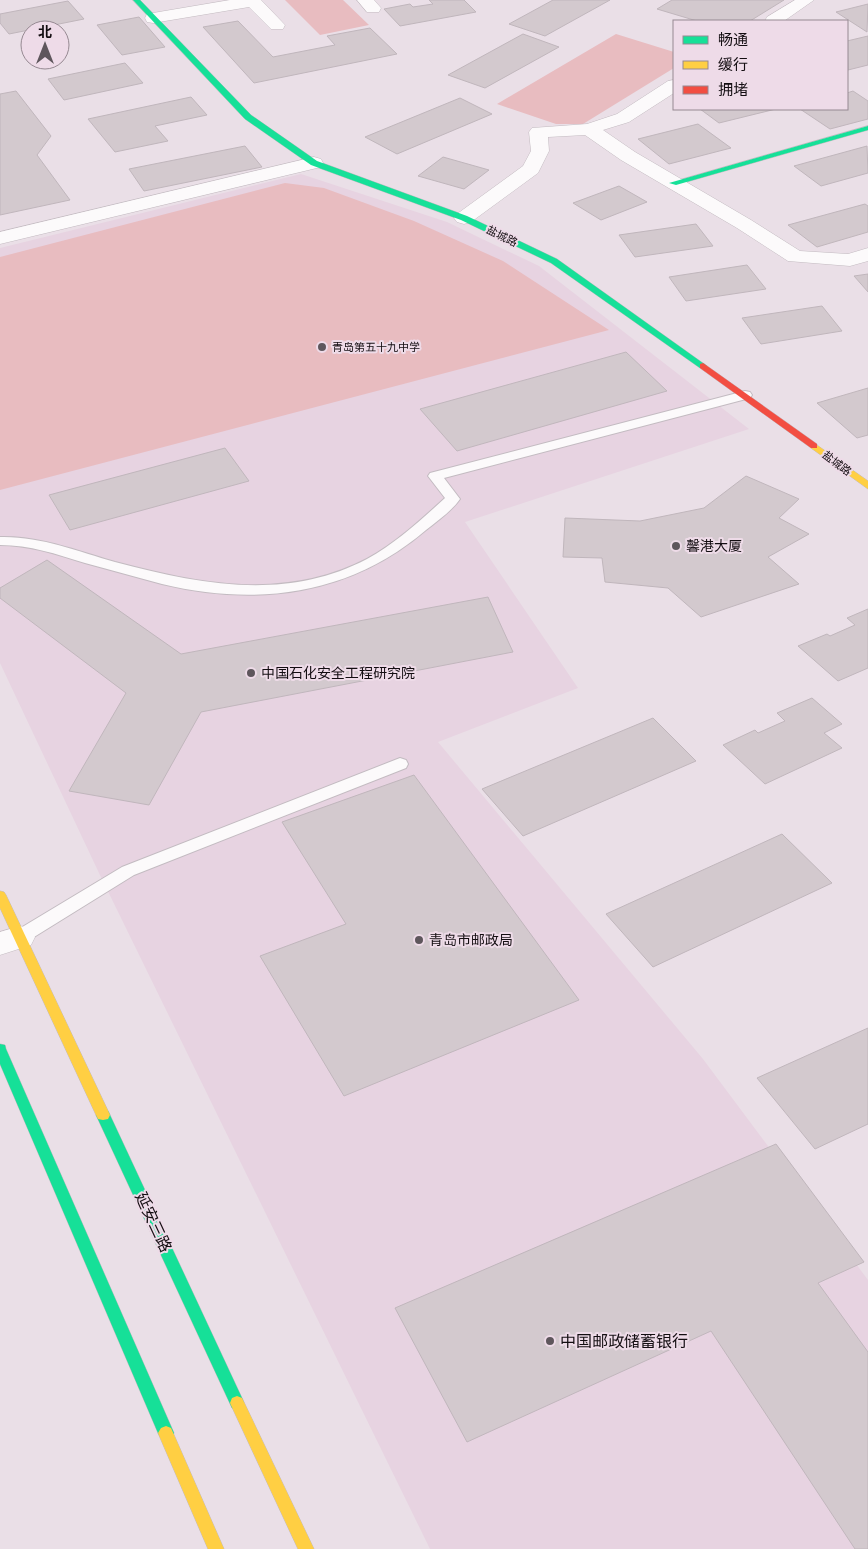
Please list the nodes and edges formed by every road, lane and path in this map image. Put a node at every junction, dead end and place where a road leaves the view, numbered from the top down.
1 (136, 0) edge
2 (252, 0) edge
3 (806, 0) edge
4 (153, 18) junction
5 (775, 20) edge
6 (277, 25) dead end
7 (673, 86) edge
8 (868, 128) edge
9 (589, 129) junction
10 (314, 163) junction
11 (673, 183) junction
12 (464, 218) junction
13 (0, 238) edge
14 (868, 254) edge
15 (745, 395) junction
16 (868, 486) edge
17 (0, 541) edge
18 (400, 764) dead end
19 (0, 895) edge
20 (10, 940) edge
21 (0, 1049) edge
22 (216, 1549) edge
23 (306, 1549) edge

1 - 4 street, 盐城路
2 - 4 street
2 - 6 street
3 - 5 street
4 - 10 street, 盐城路
7 - 9 street
8 - 11 street
9 - 11 street
9 - 12 street
10 - 12 street, 盐城路
10 - 13 street
11 - 14 street
12 - 15 street, 盐城路
15 - 16 street, 盐城路
15 - 17 lane
18 - 20 lane
19 - 20 street, 延安三路
20 - 23 street, 延安三路
21 - 22 street

